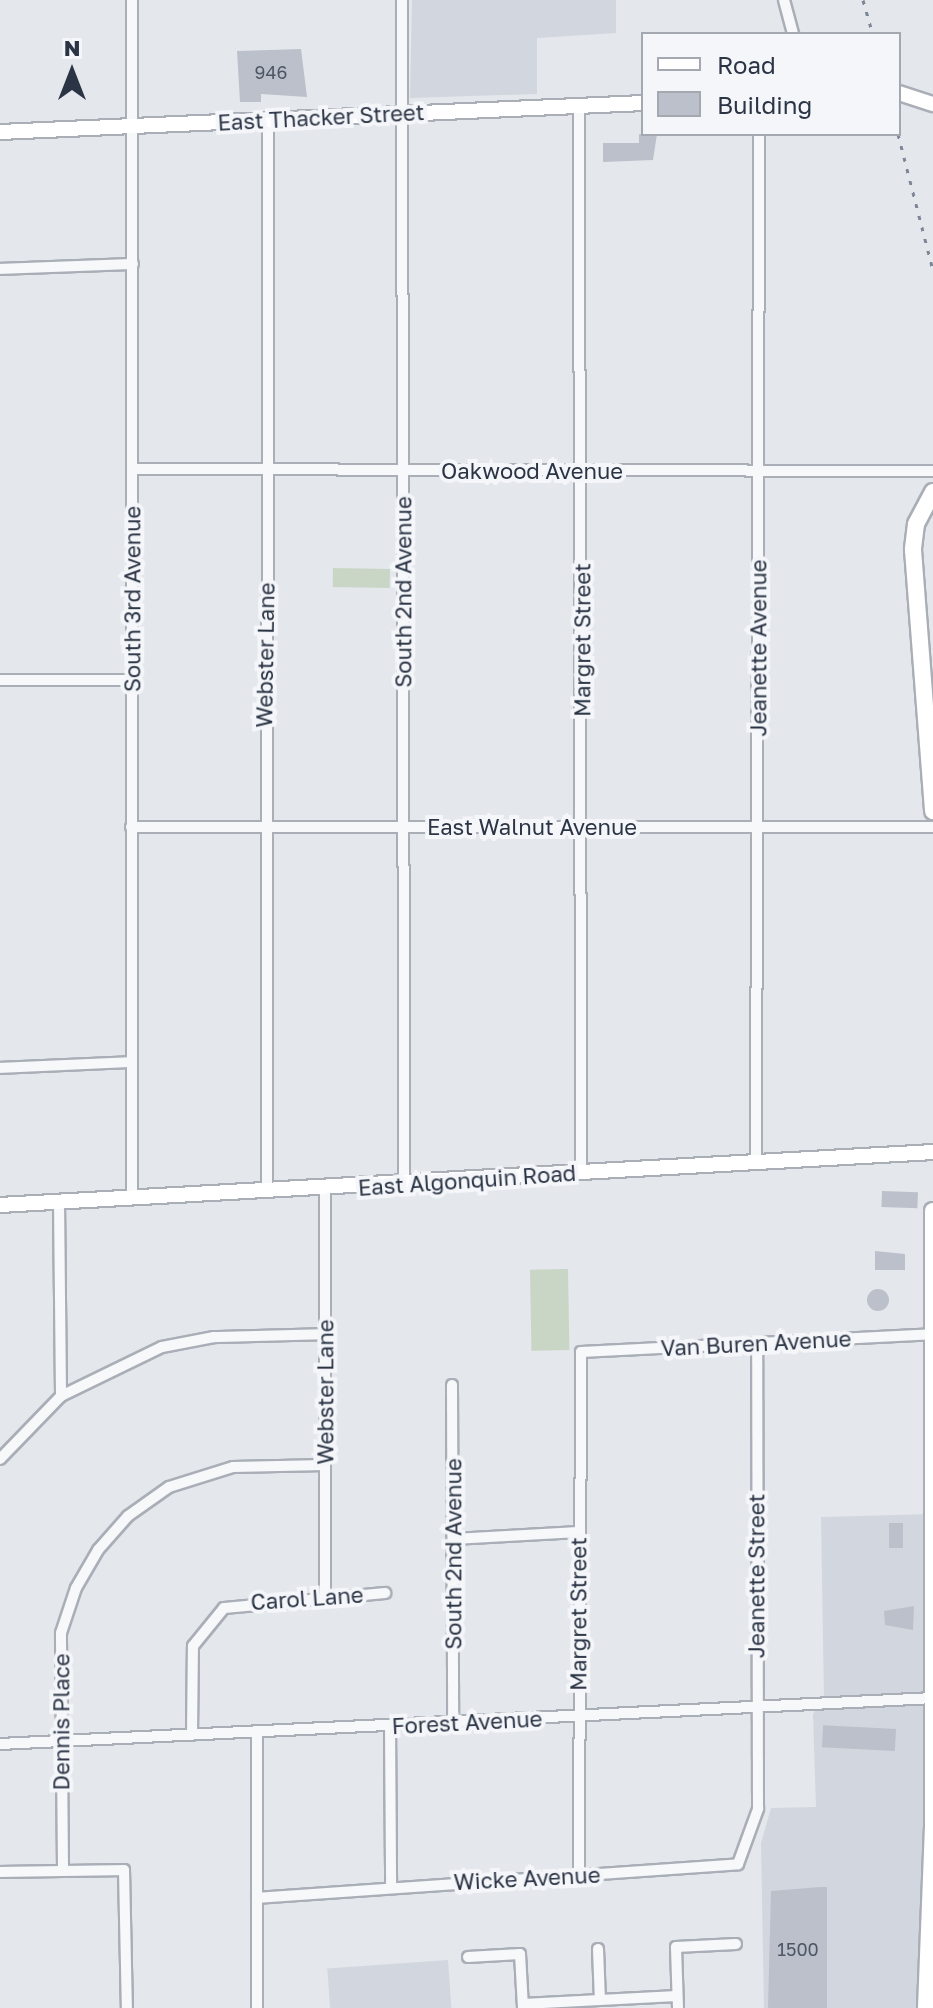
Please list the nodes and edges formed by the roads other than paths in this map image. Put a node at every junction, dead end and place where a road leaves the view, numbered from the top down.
1 (132, 0) edge
2 (402, 0) edge
3 (784, 0) edge
4 (792, 32) edge
5 (901, 94) edge
6 (641, 103) edge
7 (933, 104) edge
8 (579, 107) junction
9 (402, 112) junction
10 (268, 120) junction
11 (132, 127) junction
12 (0, 132) edge
13 (759, 136) edge
14 (133, 264) junction
15 (0, 269) edge
16 (132, 469) junction
17 (267, 470) junction
18 (582, 470) junction
19 (758, 470) junction
20 (404, 471) junction
21 (933, 471) edge
22 (933, 492) edge
23 (0, 680) edge
24 (132, 680) junction
25 (933, 811) edge
26 (264, 826) junction
27 (131, 827) junction
28 (403, 827) junction
29 (581, 827) junction
30 (758, 827) junction
31 (933, 827) edge
32 (130, 1062) junction
33 (0, 1068) edge
34 (933, 1152) edge
35 (756, 1161) junction
36 (581, 1173) junction
37 (404, 1184) junction
38 (325, 1188) junction
39 (267, 1191) junction
40 (132, 1198) junction
41 (59, 1202) junction
42 (0, 1205) edge
43 (933, 1211) edge
44 (325, 1334) junction
45 (932, 1334) edge
46 (757, 1343) junction
47 (581, 1352) joint
48 (452, 1385) dead end
49 (61, 1396) junction
50 (0, 1459) edge
51 (325, 1465) junction
52 (578, 1532) junction
53 (454, 1539) junction
54 (385, 1593) dead end
55 (325, 1595) junction
56 (932, 1698) edge
57 (756, 1707) junction
58 (579, 1716) junction
59 (453, 1722) junction
60 (390, 1726) junction
61 (257, 1732) junction
62 (192, 1735) junction
63 (59, 1742) junction
64 (0, 1744) edge
65 (758, 1809) joint
66 (63, 1868) junction
67 (0, 1872) edge
68 (579, 1875) junction
69 (391, 1885) junction
70 (257, 1898) junction
71 (736, 1944) dead end
72 (598, 1949) dead end
73 (468, 1957) dead end
74 (932, 1967) edge
75 (600, 2000) junction
76 (678, 2002) edge
77 (523, 2006) edge
78 (127, 2008) edge
79 (257, 2008) edge
80 (926, 2008) edge

1 - 11 street, South 3rd Avenue
2 - 9 street, South 2nd Avenue
3 - 4 street
5 - 7 street
6 - 8 street, East Thacker Street
8 - 9 street, East Thacker Street
8 - 18 street, Margret Street
9 - 10 street, East Thacker Street
9 - 20 street, South 2nd Avenue
10 - 11 street, East Thacker Street
10 - 17 street, Webster Lane
11 - 12 street, East Thacker Street
11 - 14 street, South 3rd Avenue
13 - 19 street, Jeanette Avenue
14 - 15 street
14 - 16 street, South 3rd Avenue
16 - 17 street, Oakwood Avenue
16 - 24 street, South 3rd Avenue
17 - 20 street, Oakwood Avenue
17 - 26 street, Webster Lane
18 - 19 street, Oakwood Avenue
18 - 20 street, Oakwood Avenue
18 - 29 street, Margret Street
19 - 21 street, Oakwood Avenue
19 - 30 street, Jeanette Avenue
20 - 28 street, South 2nd Avenue
22 - 25 main road
23 - 24 street
24 - 27 street, South 3rd Avenue
26 - 27 street, East Walnut Avenue
26 - 28 street, East Walnut Avenue
26 - 39 street, Webster Lane
27 - 32 street, South 3rd Avenue
28 - 29 street, East Walnut Avenue
28 - 37 street, South 2nd Avenue
29 - 30 street, East Walnut Avenue
29 - 36 street, Margret Street
30 - 31 street, East Walnut Avenue
30 - 35 street, Jeanette Avenue
32 - 33 street
32 - 40 street, South 3rd Avenue
34 - 35 street, East Algonquin Road
35 - 36 street, East Algonquin Road
36 - 37 street, East Algonquin Road
37 - 38 street, East Algonquin Road
38 - 39 street, East Algonquin Road
38 - 44 street, Webster Lane
39 - 40 street, East Algonquin Road
40 - 41 street, East Algonquin Road
41 - 42 street, East Algonquin Road
41 - 49 street
43 - 45 main road
44 - 49 street
44 - 51 street, Webster Lane
45 - 46 street, Van Buren Avenue
45 - 56 main road
46 - 47 street, Van Buren Avenue
46 - 57 street, Jeanette Street
47 - 52 street, Margret Street
48 - 53 street, South 2nd Avenue
49 - 50 street
51 - 55 street, Webster Lane
51 - 63 street, Dennis Place
52 - 53 street
52 - 58 street, Margret Street
53 - 59 street, South 2nd Avenue
54 - 55 street, Carol Lane
55 - 62 street, Carol Lane
56 - 57 street, Forest Avenue
56 - 74 main road
57 - 58 street, Forest Avenue
57 - 65 street, Jeanette Street
58 - 59 street, Forest Avenue
58 - 68 street, Margret Street
59 - 60 street, Forest Avenue
60 - 61 street, Forest Avenue
60 - 69 street
61 - 62 street, Forest Avenue
61 - 70 street
62 - 63 street, Forest Avenue
63 - 64 street, Forest Avenue
63 - 66 street, Dennis Place
65 - 68 street, Wicke Avenue
66 - 67 street
66 - 78 street
68 - 69 street, Wicke Avenue
69 - 70 street, Wicke Avenue
70 - 79 street
71 - 76 street
72 - 75 street
73 - 77 street
74 - 80 main road
75 - 76 street
75 - 77 street

